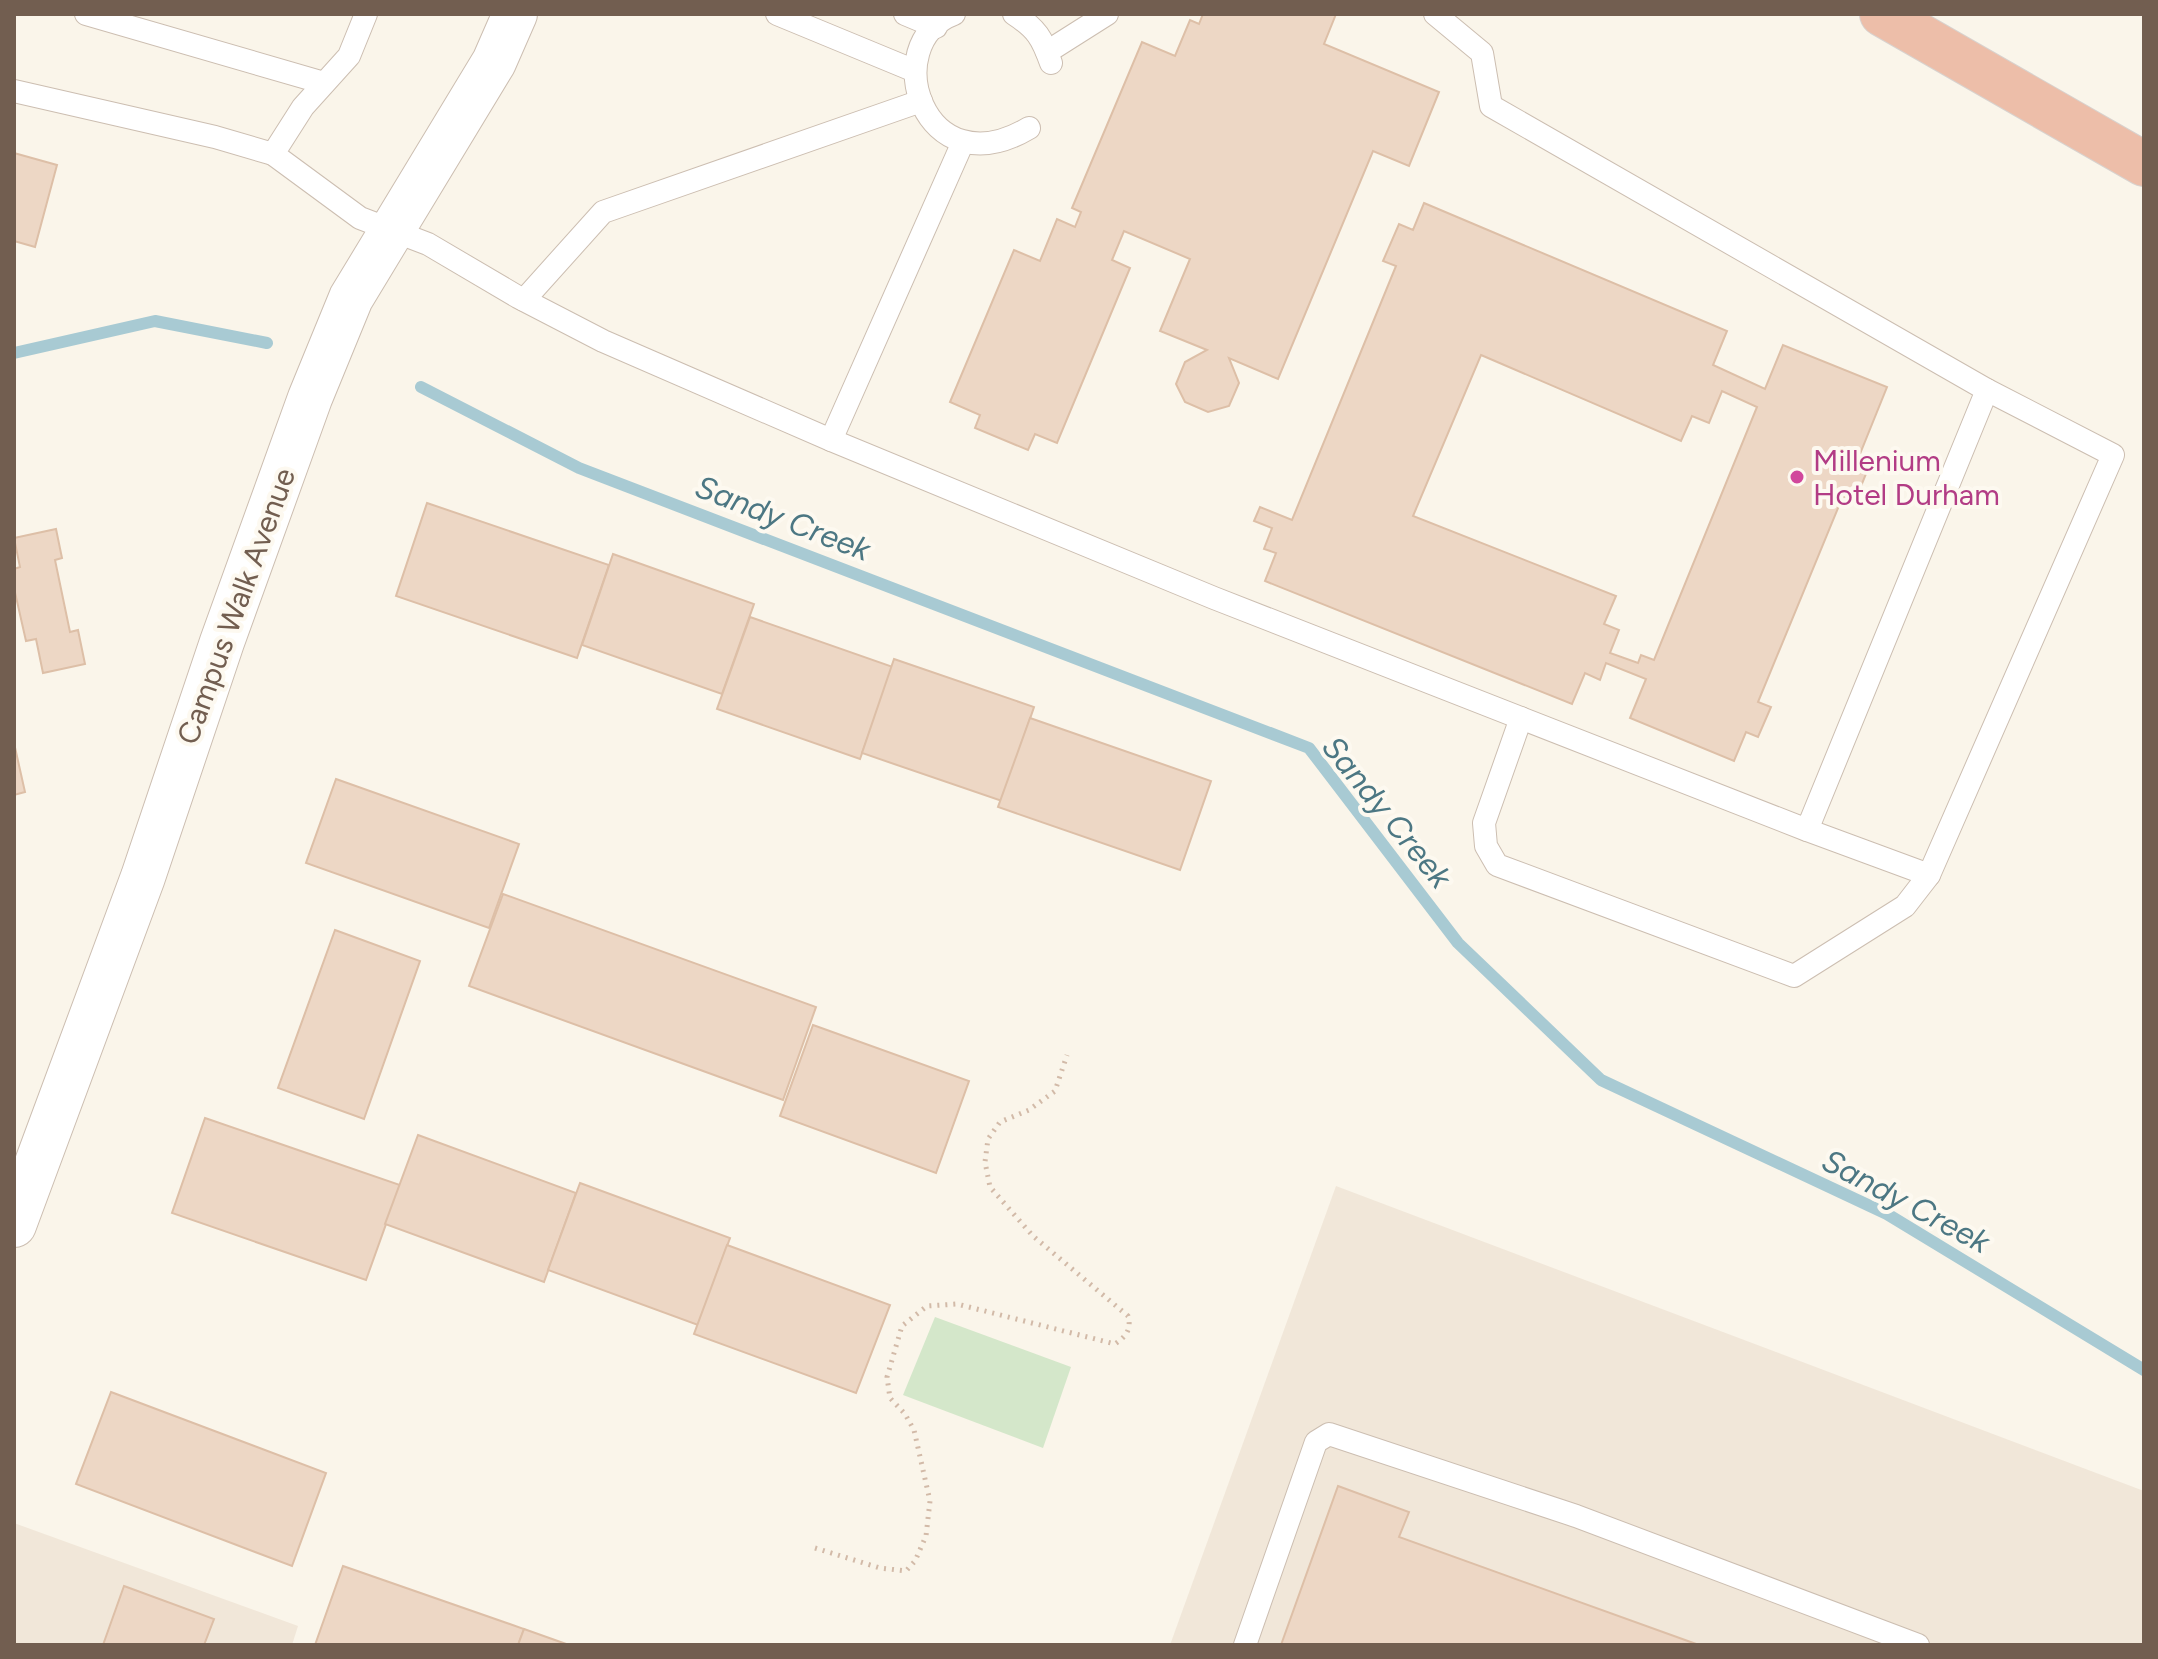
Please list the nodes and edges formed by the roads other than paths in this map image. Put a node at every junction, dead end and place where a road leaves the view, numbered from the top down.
1 (86, 14) edge
2 (366, 14) edge
3 (515, 14) edge
4 (777, 14) edge
5 (905, 14) edge
6 (1014, 14) edge
7 (1107, 14) edge
8 (1435, 14) edge
9 (1882, 14) edge
10 (945, 20) edge
11 (915, 71) junction
12 (324, 83) junction
13 (14, 91) edge
14 (921, 101) junction
15 (1029, 128) dead end
16 (963, 142) junction
17 (273, 154) junction
18 (2144, 164) edge
19 (390, 231) junction
20 (524, 300) junction
21 (1987, 390) junction
22 (831, 440) junction
23 (1521, 718) junction
24 (1807, 830) junction
25 (1929, 875) junction
26 (14, 1225) edge
27 (1245, 1645) edge
28 (1918, 1645) edge

1 - 12 lane
2 - 12 lane
3 - 19 street, Campus Walk Avenue
4 - 11 lane
5 - 10 lane
6 - 7 lane
8 - 21 lane
9 - 18 highway
10 - 11 lane
11 - 14 lane
12 - 17 lane
13 - 17 lane
14 - 16 lane
14 - 20 lane
15 - 16 lane
16 - 22 lane
17 - 19 lane
19 - 20 lane
19 - 26 street, Campus Walk Avenue
20 - 22 lane
21 - 24 lane
21 - 25 lane
22 - 23 lane
23 - 24 lane
23 - 25 lane
24 - 25 lane
27 - 28 lane

